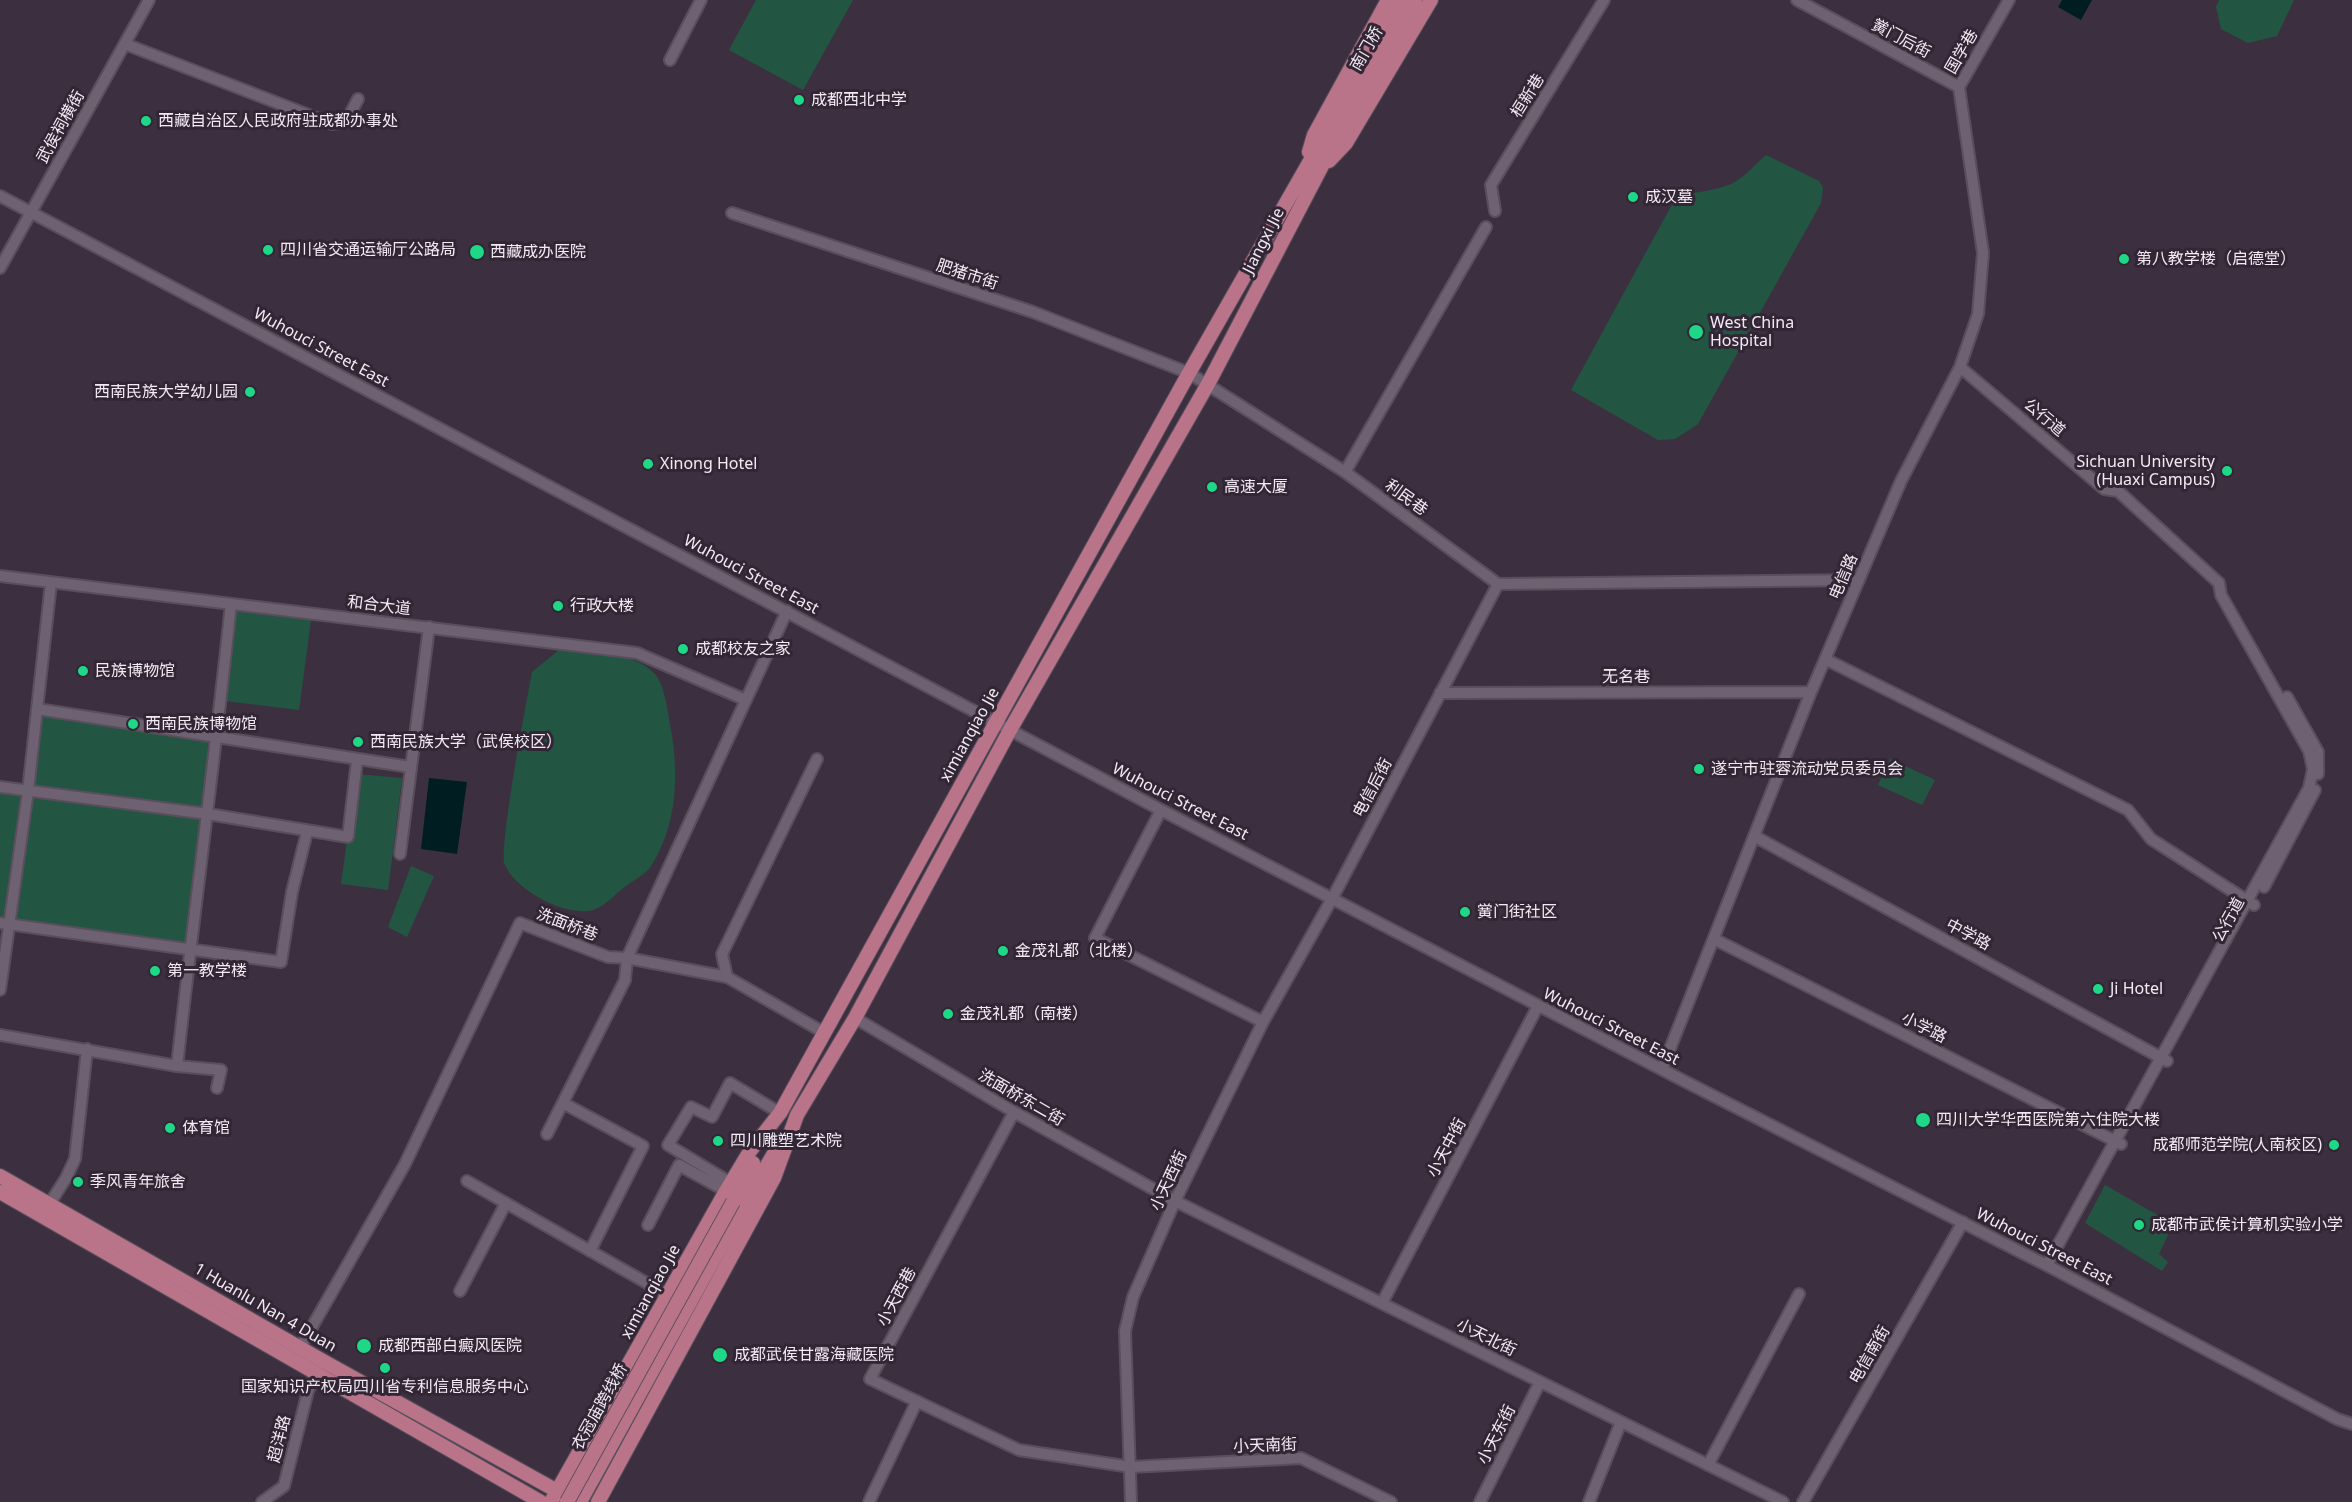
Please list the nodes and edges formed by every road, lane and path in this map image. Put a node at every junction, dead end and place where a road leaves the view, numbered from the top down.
1 (149, 0) edge
2 (701, 0) edge
3 (1388, 0) edge
4 (1402, 0) edge
5 (1415, 0) edge
6 (1431, 0) edge
7 (1603, 0) edge
8 (1797, 0) edge
9 (2009, 0) edge
10 (125, 44) junction
11 (670, 60) dead end
12 (1959, 87) junction
13 (358, 99) dead end
14 (1344, 113) junction
15 (1310, 172) junction
16 (0, 196) edge
17 (1495, 211) dead end
18 (30, 212) junction
19 (732, 213) dead end
20 (1486, 227) dead end
21 (0, 268) edge
22 (1960, 367) junction
23 (1190, 373) junction
24 (1208, 384) junction
25 (1345, 472) junction
26 (0, 576) edge
27 (1859, 580) junction
28 (51, 582) junction
29 (1498, 584) junction
30 (231, 604) junction
31 (787, 611) junction
32 (429, 627) junction
33 (1825, 658) junction
34 (1811, 692) junction
35 (1440, 693) junction
36 (746, 700) junction
37 (37, 709) junction
38 (997, 721) junction
39 (1010, 730) junction
40 (217, 738) junction
41 (817, 759) dead end
42 (357, 760) junction
43 (410, 767) junction
44 (0, 787) edge
45 (28, 791) junction
46 (1161, 810) junction
47 (208, 814) junction
48 (307, 832) junction
49 (1754, 836) junction
50 (400, 854) dead end
51 (1333, 897) junction
52 (2251, 903) junction
53 (5, 924) edge
54 (1714, 939) junction
55 (189, 950) junction
56 (627, 958) junction
57 (727, 977) junction
58 (0, 990) edge
59 (1538, 1006) junction
60 (855, 1018) junction
61 (1263, 1022) junction
62 (823, 1032) junction
63 (0, 1035) edge
64 (87, 1049) junction
65 (2164, 1059) junction
66 (177, 1066) junction
67 (1662, 1069) junction
68 (217, 1088) dead end
69 (563, 1103) junction
70 (1014, 1112) junction
71 (780, 1113) junction
72 (797, 1115) junction
73 (547, 1134) dead end
74 (2119, 1142) junction
75 (0, 1176) edge
76 (466, 1181) dead end
77 (0, 1192) edge
78 (733, 1196) junction
79 (1175, 1201) junction
80 (50, 1203) junction
81 (506, 1203) junction
82 (1963, 1222) junction
83 (648, 1225) dead end
84 (590, 1251) junction
85 (2050, 1266) junction
86 (460, 1291) dead end
87 (1799, 1294) dead end
88 (668, 1295) junction
89 (1382, 1304) junction
90 (300, 1348) junction
91 (315, 1374) junction
92 (1540, 1382) junction
93 (917, 1401) junction
94 (1621, 1422) junction
95 (2352, 1424) edge
96 (1708, 1465) junction
97 (1131, 1467) junction
98 (558, 1498) edge
99 (262, 1502) edge
100 (541, 1502) edge
101 (578, 1502) edge
102 (598, 1502) edge
103 (869, 1502) edge
104 (1131, 1502) edge
105 (1391, 1502) edge
106 (1480, 1502) edge
107 (1589, 1502) edge
108 (1783, 1502) edge
109 (1803, 1502) edge

1 - 10 street, 武侯祠横街
2 - 11 street
3 - 15 main road
4 - 14 main road, 南门桥
5 - 14 main road, 南门桥
6 - 15 main road
7 - 17 street, 桓新巷
8 - 12 street, 黉门后街
9 - 12 street, 国学巷
10 - 13 street
10 - 18 street, 武侯祠横街
12 - 22 street, 电信路
14 - 15 main road, Jiangxi Jie
15 - 23 main road, Jiangxi Jie
15 - 24 main road, Jiangxi Jie
16 - 18 street, Wuhouci Street East
18 - 21 street, 武侯祠横街
18 - 31 street, Wuhouci Street East
19 - 23 street, 肥猪市街
20 - 25 street
22 - 27 street, 电信路
22 - 52 street, 公行道
23 - 24 street, 利民巷
23 - 38 main road, ximianqiao Jie
24 - 25 street, 利民巷
24 - 39 main road, ximianqiao Jie
25 - 29 street, 利民巷
26 - 28 street, 和合大道
27 - 29 street
27 - 33 street, 电信路
28 - 30 street, 和合大道
28 - 37 street
29 - 35 street
30 - 32 street, 和合大道
30 - 40 street
31 - 36 street
31 - 38 street, Wuhouci Street East
32 - 36 street, 和合大道
32 - 43 street
33 - 34 street, 电信路
33 - 52 street
34 - 35 street, 无名巷
34 - 49 street, 电信路
35 - 51 street, 电信后街
36 - 56 street
37 - 40 street
37 - 45 street
38 - 39 street, Wuhouci Street East
38 - 62 main road, ximianqiao Jie
39 - 46 street, Wuhouci Street East
39 - 60 main road, ximianqiao Jie
40 - 42 street
40 - 47 street
41 - 57 street
42 - 43 street
42 - 48 street
43 - 50 street
44 - 45 street
45 - 47 street
45 - 53 street
46 - 51 street, Wuhouci Street East
46 - 61 street
47 - 48 street
47 - 55 street
48 - 55 street
49 - 54 street, 电信路
49 - 65 street, 中学路
51 - 59 street, Wuhouci Street East
51 - 61 street, 小天西街
52 - 65 street, 公行道
53 - 55 street
53 - 58 street
54 - 67 street, 电信路
54 - 74 street, 小学路
55 - 66 street
56 - 57 street
56 - 69 street
56 - 90 street, 洗面桥巷
57 - 62 street
59 - 67 street, Wuhouci Street East
59 - 89 street, 小天中街
60 - 70 street, 洗面桥东二街
60 - 72 main road, ximianqiao Jie
61 - 79 street, 小天西街
62 - 71 main road, ximianqiao Jie
63 - 64 street
64 - 66 street
64 - 80 street
65 - 74 street, 公行道
66 - 68 street
67 - 82 street, Wuhouci Street East
69 - 73 street
69 - 84 street
70 - 79 street, 洗面桥东二街
70 - 93 street, 小天西巷
71 - 78 main road, ximianqiao Jie
71 - 78 street
72 - 78 main road, ximianqiao Jie
72 - 102 main road, ximianqiao Jie
74 - 85 street, 公行道
75 - 80 main road, 1 Huanlu Nan 4 Duan
76 - 81 street
77 - 91 main road, 1 Huanlu Nan 4 Duan
78 - 83 street
78 - 88 main road, ximianqiao Jie
78 - 98 main road, 衣冠庙跨线桥, bridge
78 - 101 main road, 衣冠庙跨线桥
79 - 89 street, 小天北街
79 - 97 street, 小天西街
80 - 90 main road, 1 Huanlu Nan 4 Duan
81 - 84 street
81 - 86 street
82 - 85 street, Wuhouci Street East
82 - 109 street, 电信南街
84 - 88 street
85 - 95 street, Wuhouci Street East
87 - 96 street
88 - 98 main road, ximianqiao Jie
89 - 92 street, 小天北街
90 - 98 main road, 1 Huanlu Nan 4 Duan
91 - 99 street, 超洋路
91 - 100 main road, 1 Huanlu Nan 4 Duan
92 - 94 street, 小天北街
92 - 106 street, 小天东街
93 - 97 street, 小天西巷
93 - 103 street
94 - 96 street, 小天北街
94 - 107 street
96 - 108 street, 小天北街
97 - 104 street, 小天西街
97 - 105 street, 小天南街
98 - 101 main road, 1 Huanlu Nan 4 Duan

